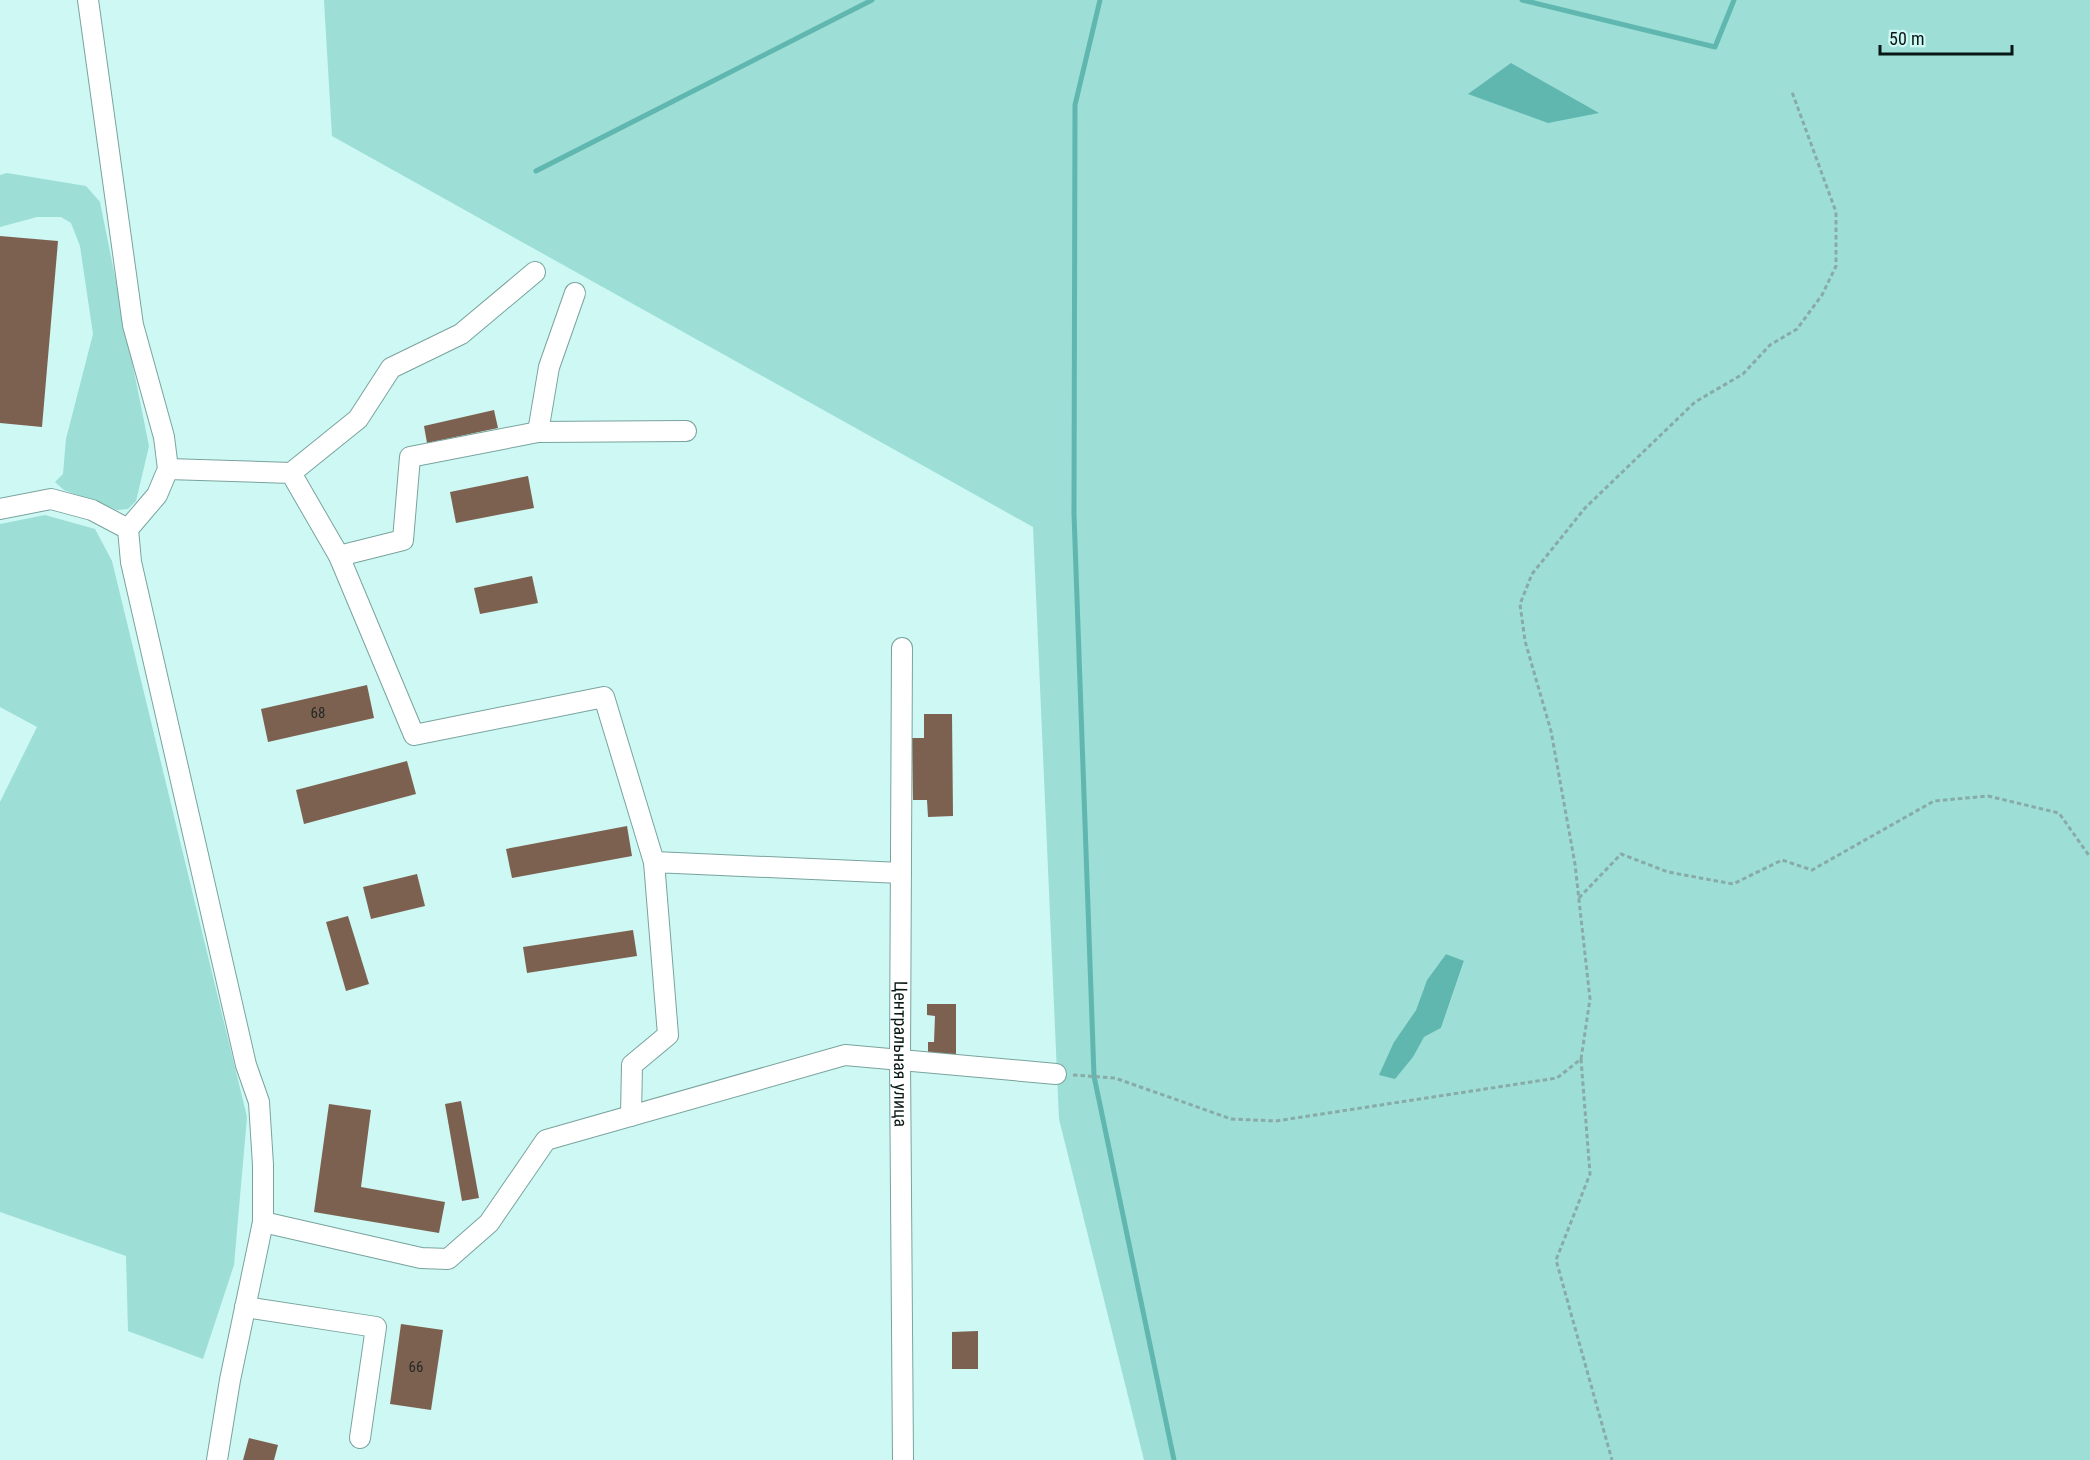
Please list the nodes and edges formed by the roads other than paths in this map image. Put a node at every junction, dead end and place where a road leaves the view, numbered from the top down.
1 (88, 0) edge
2 (535, 272) dead end
3 (575, 293) dead end
4 (686, 431) dead end
5 (538, 432) junction
6 (168, 469) junction
7 (291, 472) junction
8 (0, 509) edge
9 (128, 529) junction
10 (339, 556) junction
11 (902, 648) dead end
12 (654, 862) junction
13 (901, 873) junction
14 (900, 1060) junction
15 (1056, 1074) road end
16 (631, 1116) junction
17 (262, 1222) junction
18 (245, 1307) junction
19 (360, 1438) dead end
20 (217, 1460) edge
21 (903, 1460) edge

1 - 6 street
2 - 7 street
3 - 5 street
4 - 5 street
5 - 10 street
6 - 7 street
6 - 9 street
7 - 10 street
8 - 9 street
9 - 17 street
10 - 12 street
11 - 13 street, Центральная улица
12 - 13 street
12 - 16 street
13 - 14 street, Центральная улица
14 - 15 street
14 - 16 street
14 - 21 street, Центральная улица
16 - 17 street
17 - 18 street
18 - 19 street
18 - 20 street

